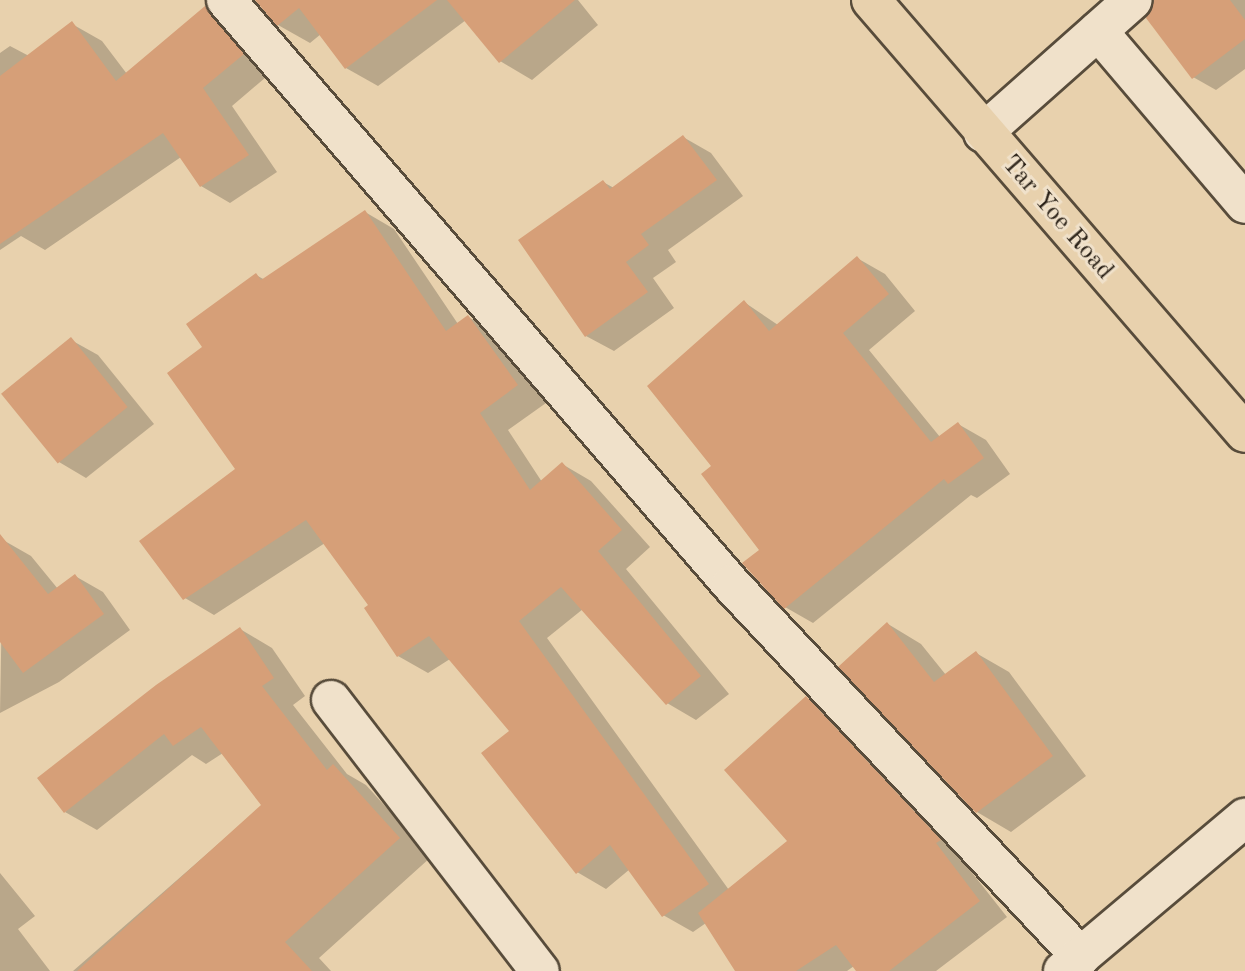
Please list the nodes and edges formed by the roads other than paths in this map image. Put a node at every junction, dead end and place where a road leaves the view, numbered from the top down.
1 (226, 0) edge
2 (871, 0) edge
3 (1133, 0) edge
4 (1098, 31) junction
5 (983, 133) junction
6 (1245, 204) edge
7 (1245, 433) edge
8 (331, 700) dead end
9 (1245, 818) edge
10 (1072, 964) edge
11 (540, 971) edge

1 - 10 street
2 - 5 main road, Tar Yoe Road
3 - 4 street
4 - 5 street
4 - 6 street
5 - 7 main road, Tar Yoe Road
8 - 11 street
9 - 10 street

